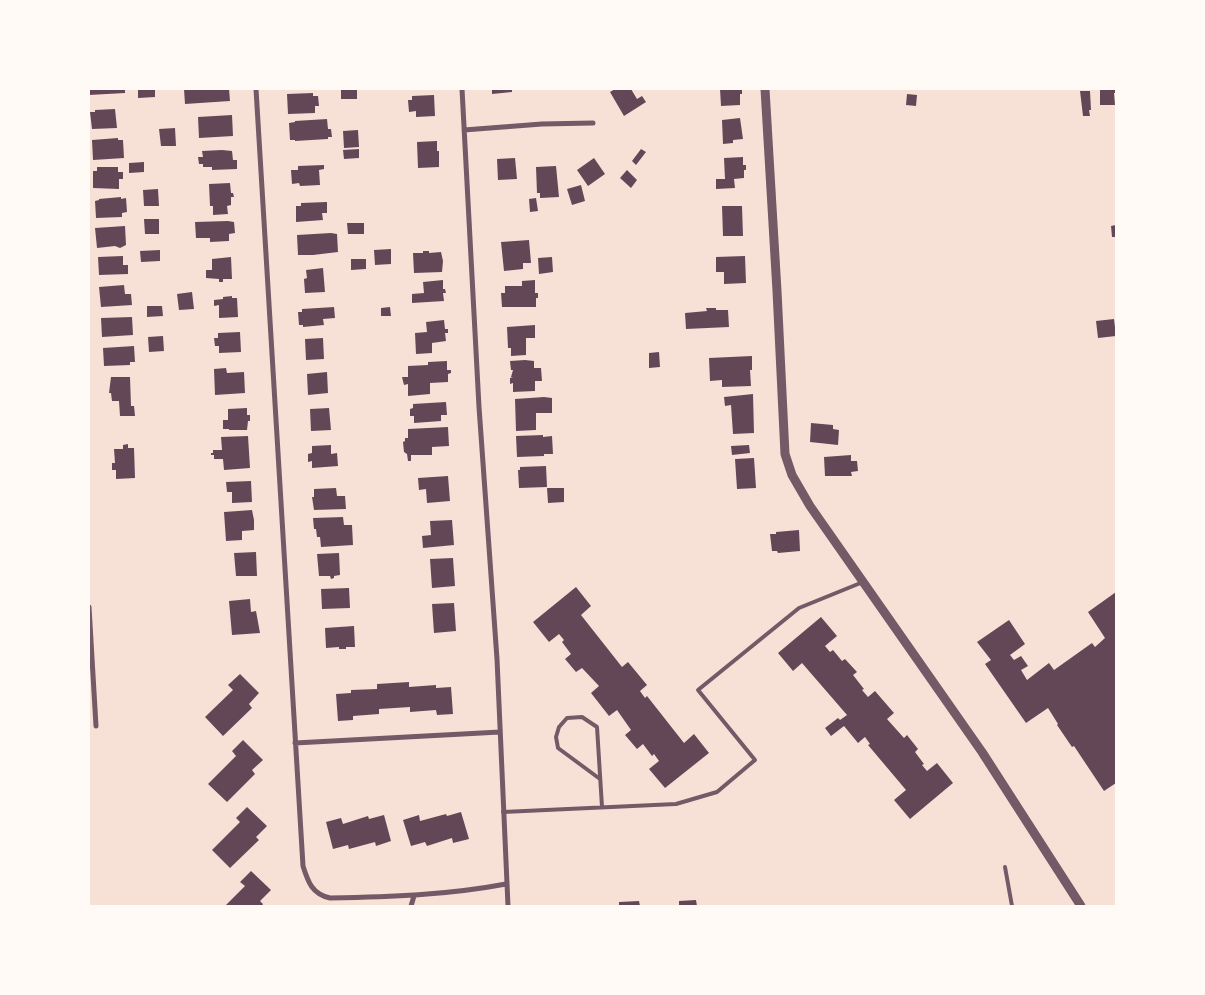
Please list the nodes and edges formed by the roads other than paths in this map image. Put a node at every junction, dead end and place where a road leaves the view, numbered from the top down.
1 (256, 89) edge
2 (462, 89) edge
3 (765, 89) edge
4 (593, 123) dead end
5 (464, 130) junction
6 (863, 582) junction
7 (89, 607) edge
8 (96, 726) dead end
9 (500, 732) junction
10 (295, 743) junction
11 (600, 779) junction
12 (602, 808) junction
13 (504, 812) junction
14 (1005, 867) dead end
15 (506, 884) junction
16 (414, 896) junction
17 (411, 906) edge
18 (508, 906) edge
19 (1012, 906) edge
20 (1081, 906) edge

1 - 10 street
2 - 5 street
3 - 6 street
4 - 5 street
5 - 9 street
6 - 12 lane
6 - 20 street
7 - 8 street
9 - 10 street
9 - 13 street
10 - 16 street
11 - 11 lane
11 - 12 lane
12 - 13 lane
13 - 15 street
14 - 19 lane
15 - 16 street
15 - 18 street
16 - 17 street

